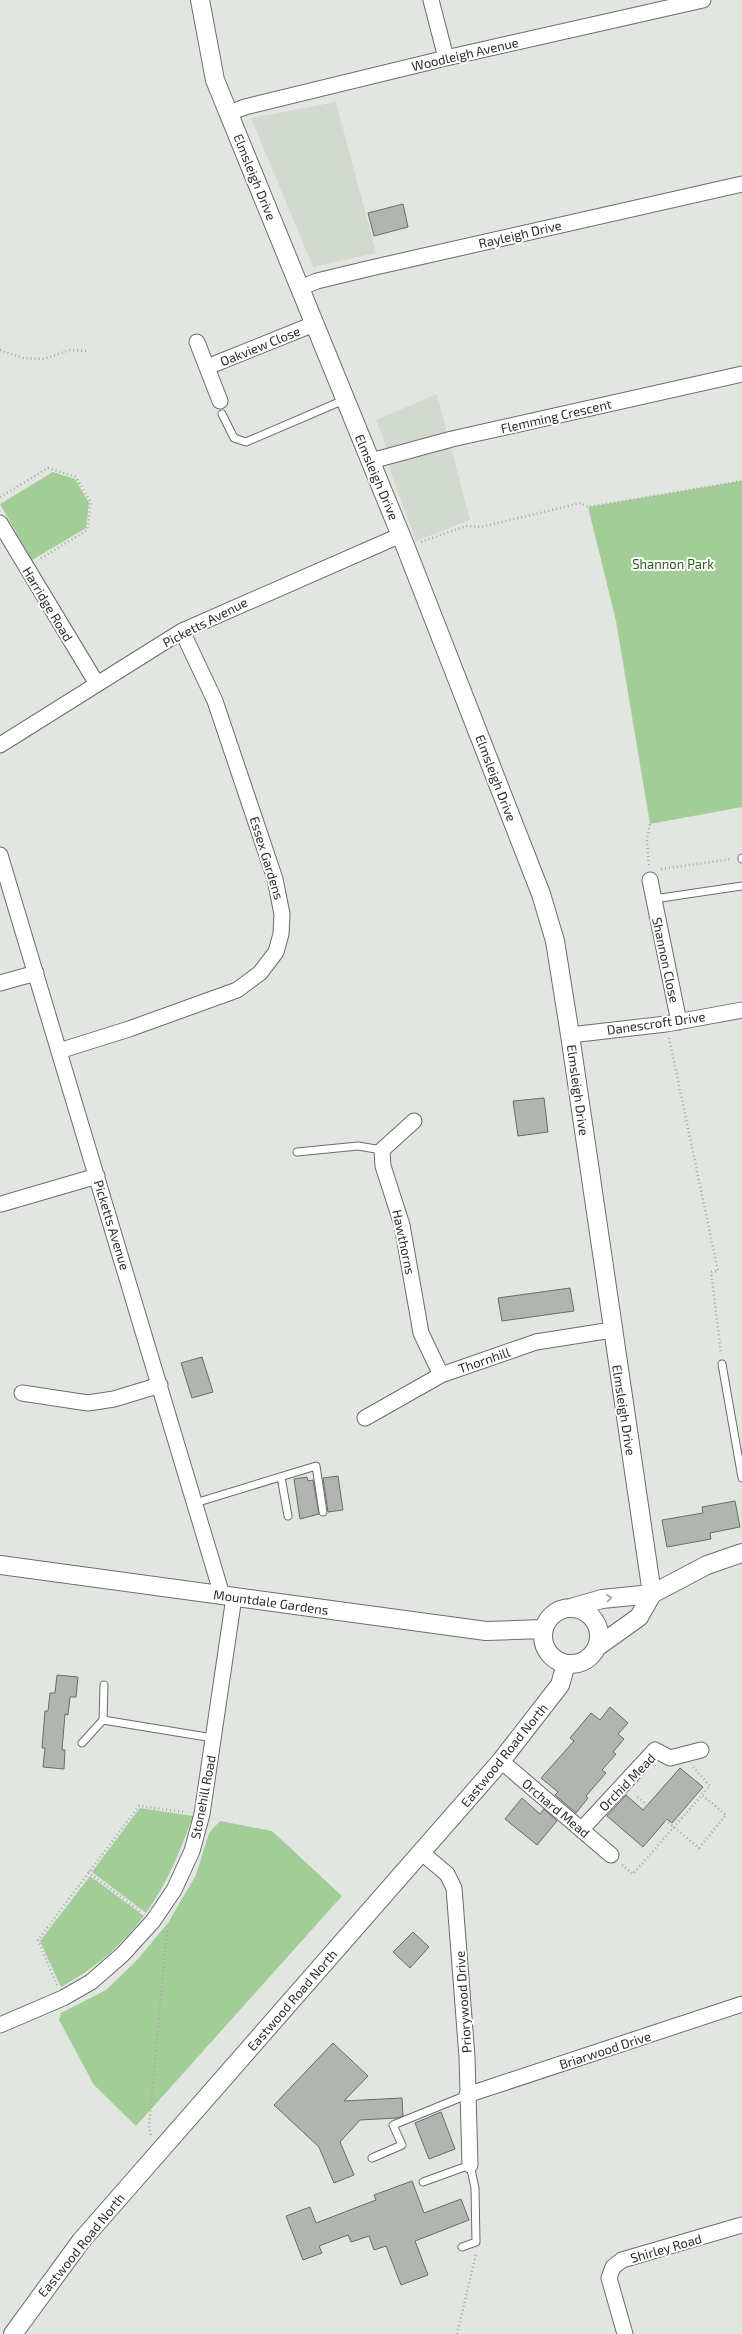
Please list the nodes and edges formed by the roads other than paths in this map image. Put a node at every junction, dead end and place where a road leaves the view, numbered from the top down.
1 (200, 0) edge
2 (431, 0) edge
3 (703, 0) edge
4 (446, 58) junction
5 (229, 113) junction
6 (742, 184) edge
7 (300, 288) junction
8 (314, 324) junction
9 (197, 342) dead end
10 (206, 367) junction
11 (742, 374) edge
12 (344, 399) junction
13 (221, 407) joint
14 (371, 461) junction
15 (0, 523) edge
16 (403, 541) junction
17 (182, 631) junction
18 (97, 684) junction
19 (0, 745) edge
20 (0, 855) edge
21 (650, 876) road end
22 (742, 886) edge
23 (654, 899) junction
24 (36, 973) junction
25 (0, 983) edge
26 (742, 1010) edge
27 (673, 1023) junction
28 (570, 1035) junction
29 (60, 1051) junction
30 (414, 1121) dead end
31 (382, 1150) junction
32 (297, 1152) dead end
33 (97, 1176) junction
34 (1, 1204) dead end
35 (612, 1330) junction
36 (722, 1364) road end
37 (441, 1375) junction
38 (160, 1385) junction
39 (22, 1393) dead end
40 (365, 1418) dead end
41 (281, 1477) junction
42 (742, 1478) edge
43 (195, 1503) junction
44 (323, 1512) dead end
45 (288, 1516) dead end
46 (742, 1553) edge
47 (0, 1566) edge
48 (652, 1594) junction
49 (228, 1596) junction
50 (571, 1608) junction
51 (543, 1629) junction
52 (597, 1647) junction
53 (566, 1664) junction
54 (104, 1685) dead end
55 (102, 1720) junction
56 (213, 1738) junction
57 (82, 1743) dead end
58 (695, 1752) road end
59 (501, 1761) junction
60 (582, 1829) junction
61 (422, 1853) junction
62 (611, 1855) road end
63 (742, 2004) edge
64 (0, 2024) edge
65 (467, 2095) junction
66 (372, 2158) dead end
67 (470, 2165) junction
68 (423, 2182) dead end
69 (742, 2226) edge
70 (462, 2247) dead end
71 (13, 2334) edge
72 (625, 2334) edge

1 - 5 street, Elmsleigh Drive
2 - 4 street
3 - 4 street, Woodleigh Avenue
4 - 5 street, Woodleigh Avenue
5 - 7 street, Elmsleigh Drive
6 - 7 street, Rayleigh Drive
7 - 8 street, Elmsleigh Drive
8 - 10 street, Oakview Close
8 - 12 street, Elmsleigh Drive
9 - 10 street, Oakview Close
10 - 13 street, Oakview Close
11 - 14 street, Flemming Crescent
12 - 13 lane
12 - 14 street, Elmsleigh Drive
14 - 16 street, Elmsleigh Drive
15 - 18 street, Harridge Road
16 - 17 street, Picketts Avenue
16 - 28 street, Elmsleigh Drive
17 - 18 street, Picketts Avenue
17 - 29 street, Essex Gardens
18 - 19 street, Picketts Avenue
20 - 24 street, Picketts Avenue
21 - 23 street, Shannon Close
22 - 23 lane, Shannon Close
23 - 27 street, Shannon Close
24 - 25 street
24 - 29 street, Picketts Avenue
26 - 27 street, Danescroft Drive
27 - 28 street, Danescroft Drive
28 - 35 street, Elmsleigh Drive
29 - 33 street, Picketts Avenue
30 - 31 street
31 - 32 lane
31 - 37 street, Hawthorns
33 - 34 street
33 - 38 street, Picketts Avenue
35 - 37 street, Thornhill
35 - 48 street, Elmsleigh Drive
36 - 42 lane
37 - 40 street, Thornhill
38 - 39 street
38 - 43 street, Picketts Avenue
41 - 43 lane
41 - 44 lane
41 - 45 lane
43 - 49 street, Picketts Avenue
46 - 48 street
47 - 49 street, Mountdale Gardens
50 -> 48 street
48 - 52 street
49 - 51 street, Mountdale Gardens
49 - 56 street, Stonehill Road
50 - 51 street
50 - 52 street
51 - 53 street
52 - 53 street
53 - 59 street, Eastwood Road North
54 - 55 lane
55 - 56 lane
55 - 57 lane
56 - 64 street, Stonehill Road
58 - 60 street, Orchid Mead
59 - 60 street, Orchard Mead
59 - 61 street, Eastwood Road North
60 - 62 street, Orchard Mead
61 - 65 street, Priorywood Drive
61 - 71 street, Eastwood Road North
63 - 65 street, Briarwood Drive
65 - 66 lane
65 - 67 street, Priorywood Drive
67 - 68 lane
67 - 70 lane
69 - 72 street, Shirley Road

